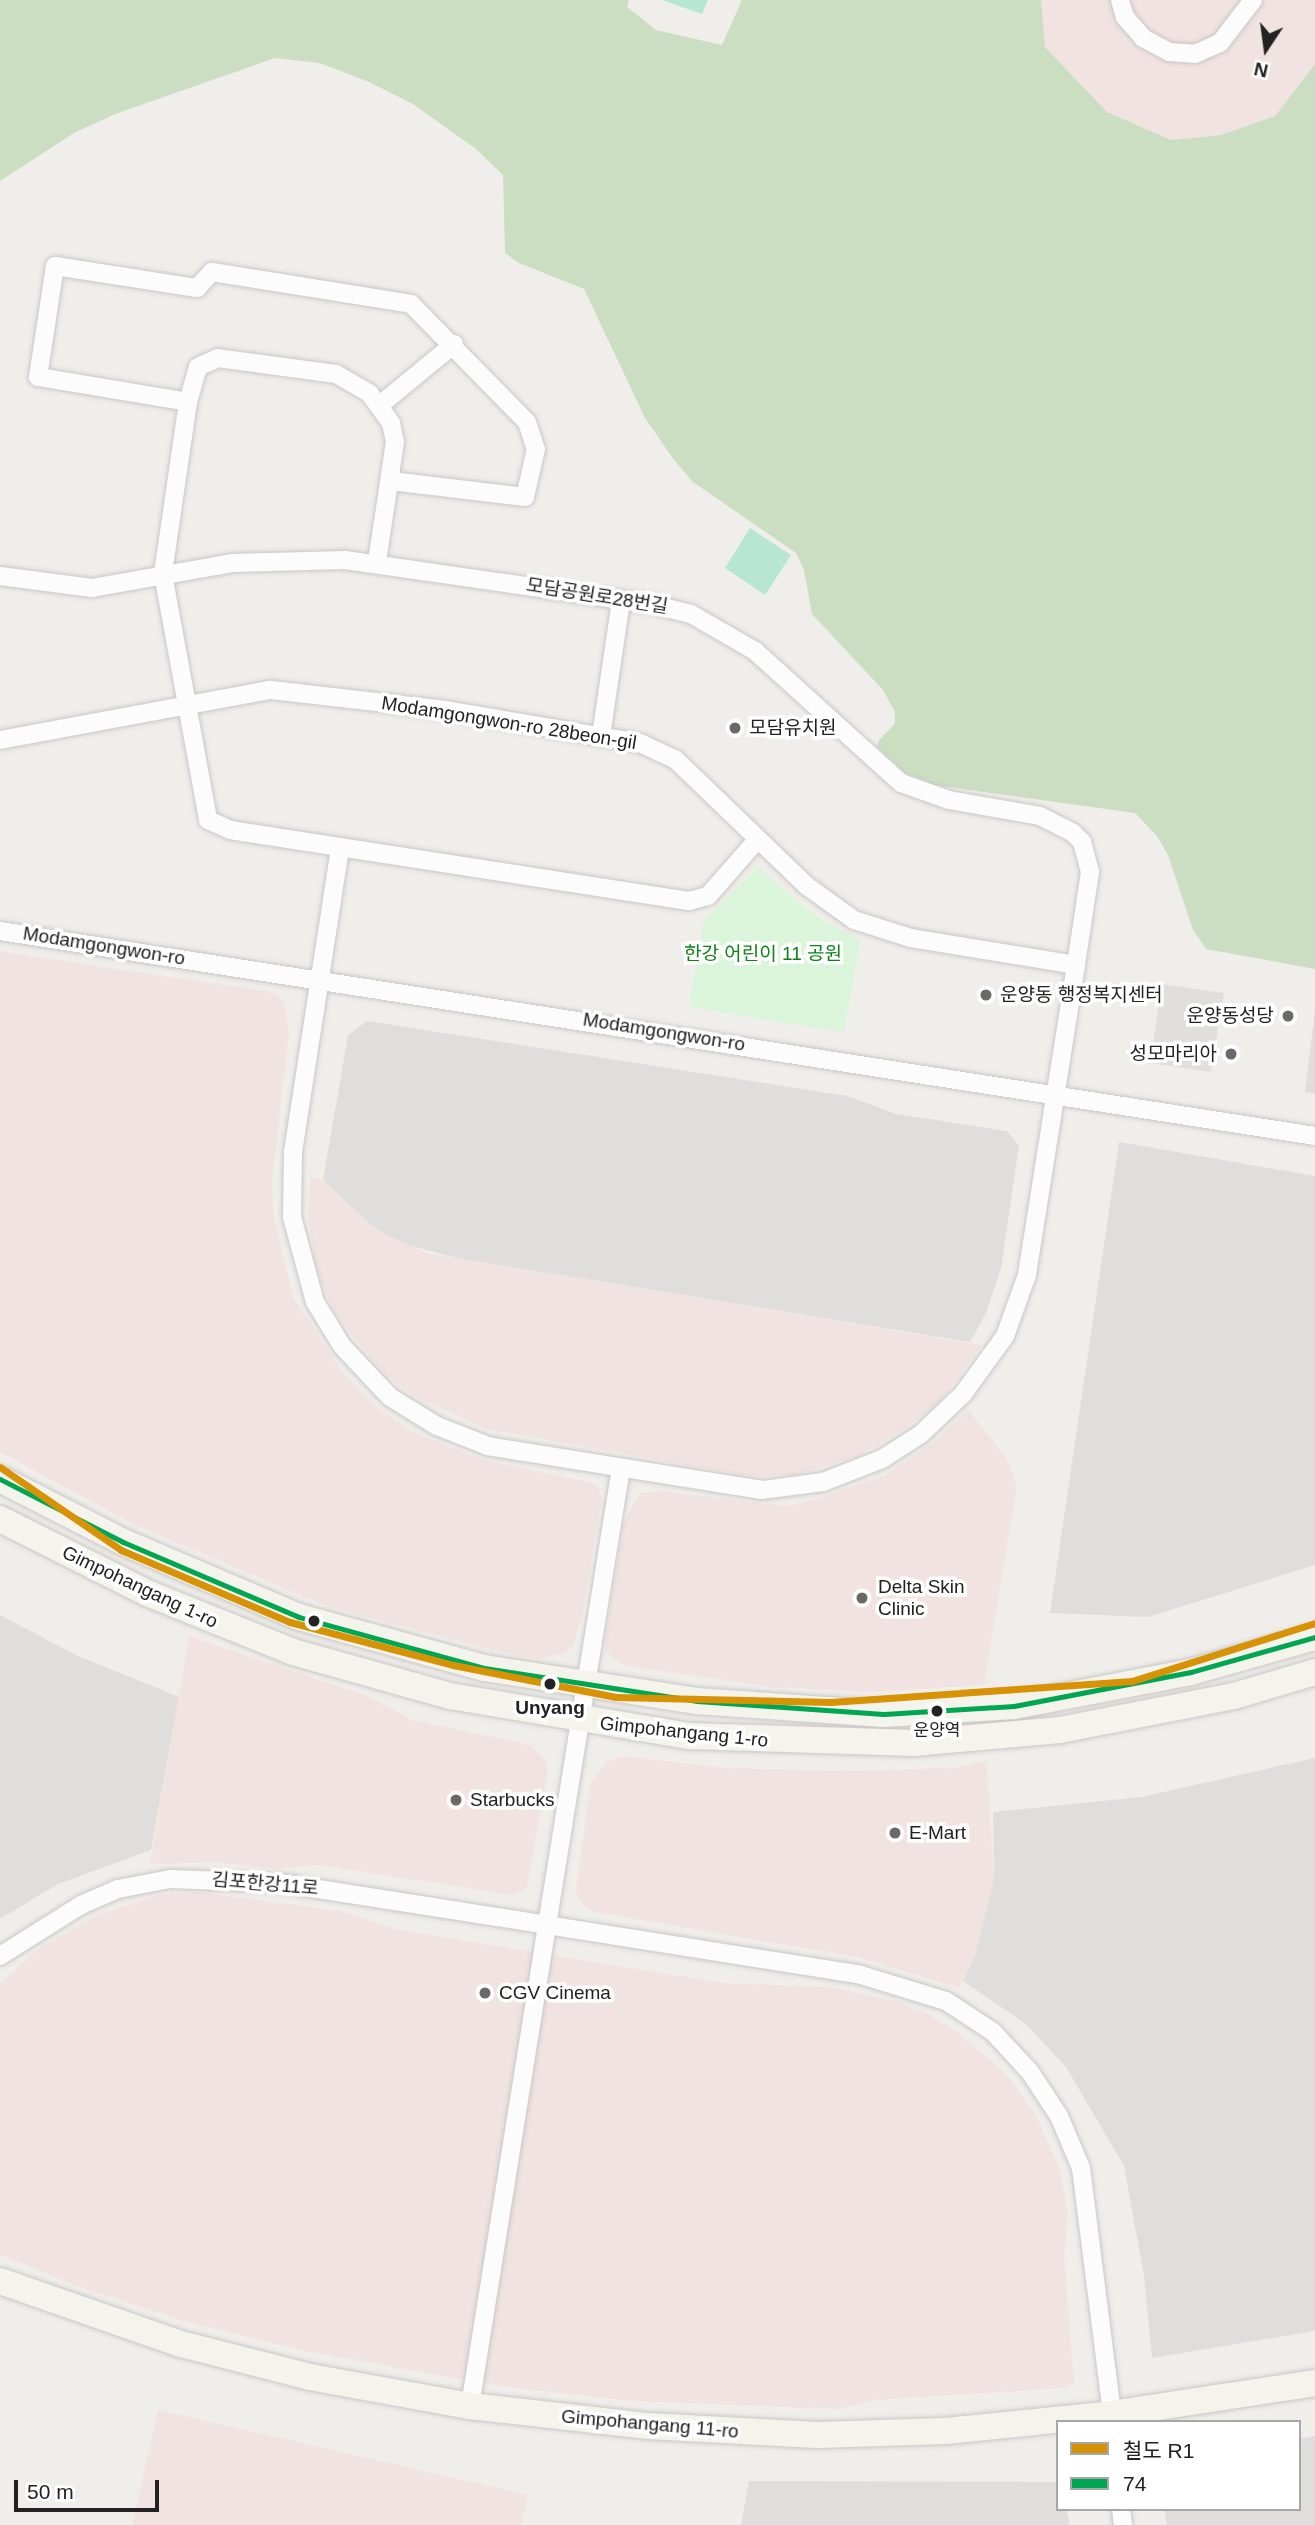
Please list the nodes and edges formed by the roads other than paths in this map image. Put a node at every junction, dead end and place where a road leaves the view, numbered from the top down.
1 (1121, 0) edge
2 (1253, 0) edge
3 (454, 344) junction
4 (188, 402) junction
5 (380, 405) junction
6 (391, 481) junction
7 (377, 562) junction
8 (163, 574) junction
9 (0, 576) edge
10 (621, 600) junction
11 (184, 707) junction
12 (601, 736) junction
13 (0, 740) edge
14 (757, 840) junction
15 (340, 848) junction
16 (4, 929) edge
17 (1076, 965) junction
18 (321, 980) junction
19 (1054, 1092) junction
20 (1315, 1136) edge
21 (621, 1470) junction
22 (0, 1479) edge
23 (0, 1519) edge
24 (1315, 1637) edge
25 (1315, 1672) edge
26 (584, 1684) junction
27 (578, 1720) junction
28 (547, 1925) junction
29 (0, 1956) edge
30 (0, 2281) edge
31 (1315, 2383) edge
32 (470, 2406) junction
33 (1112, 2418) edge
34 (1086, 2420) edge
35 (1056, 2422) edge

1 - 2 street
3 - 4 street
3 - 5 street
3 - 6 street
4 - 5 street
4 - 8 street
5 - 6 street
6 - 7 street
7 - 8 street, 모담공원로28번길
7 - 10 street, 모담공원로28번길
8 - 9 street, 모담공원로28번길
8 - 11 street
10 - 12 street
10 - 17 street, 모담공원로28번길
11 - 12 street, Modamgongwon-ro 28beon-gil
11 - 13 street, Modamgongwon-ro 28beon-gil
11 - 15 street
12 - 14 street, Modamgongwon-ro 28beon-gil
14 - 15 street
14 - 17 street, Modamgongwon-ro 28beon-gil
15 - 18 street
16 - 18 street, Modamgongwon-ro
17 - 19 street
18 - 19 street, Modamgongwon-ro
18 - 21 street
19 - 20 street, Modamgongwon-ro
19 - 21 street
21 - 26 street
22 - 26 street, Gimpohangang 1-ro
23 - 27 street, Gimpohangang 1-ro
24 - 26 street, Gimpohangang 1-ro
25 - 27 street, Gimpohangang 1-ro
26 - 27 street
27 - 28 street
28 - 29 street, 김포한강11로
28 - 32 street
28 - 33 street, 김포한강11로
30 - 32 street, Gimpohangang 11-ro
31 - 33 street, Gimpohangang 11-ro
32 - 35 street, Gimpohangang 11-ro
33 - 34 street, Gimpohangang 11-ro

